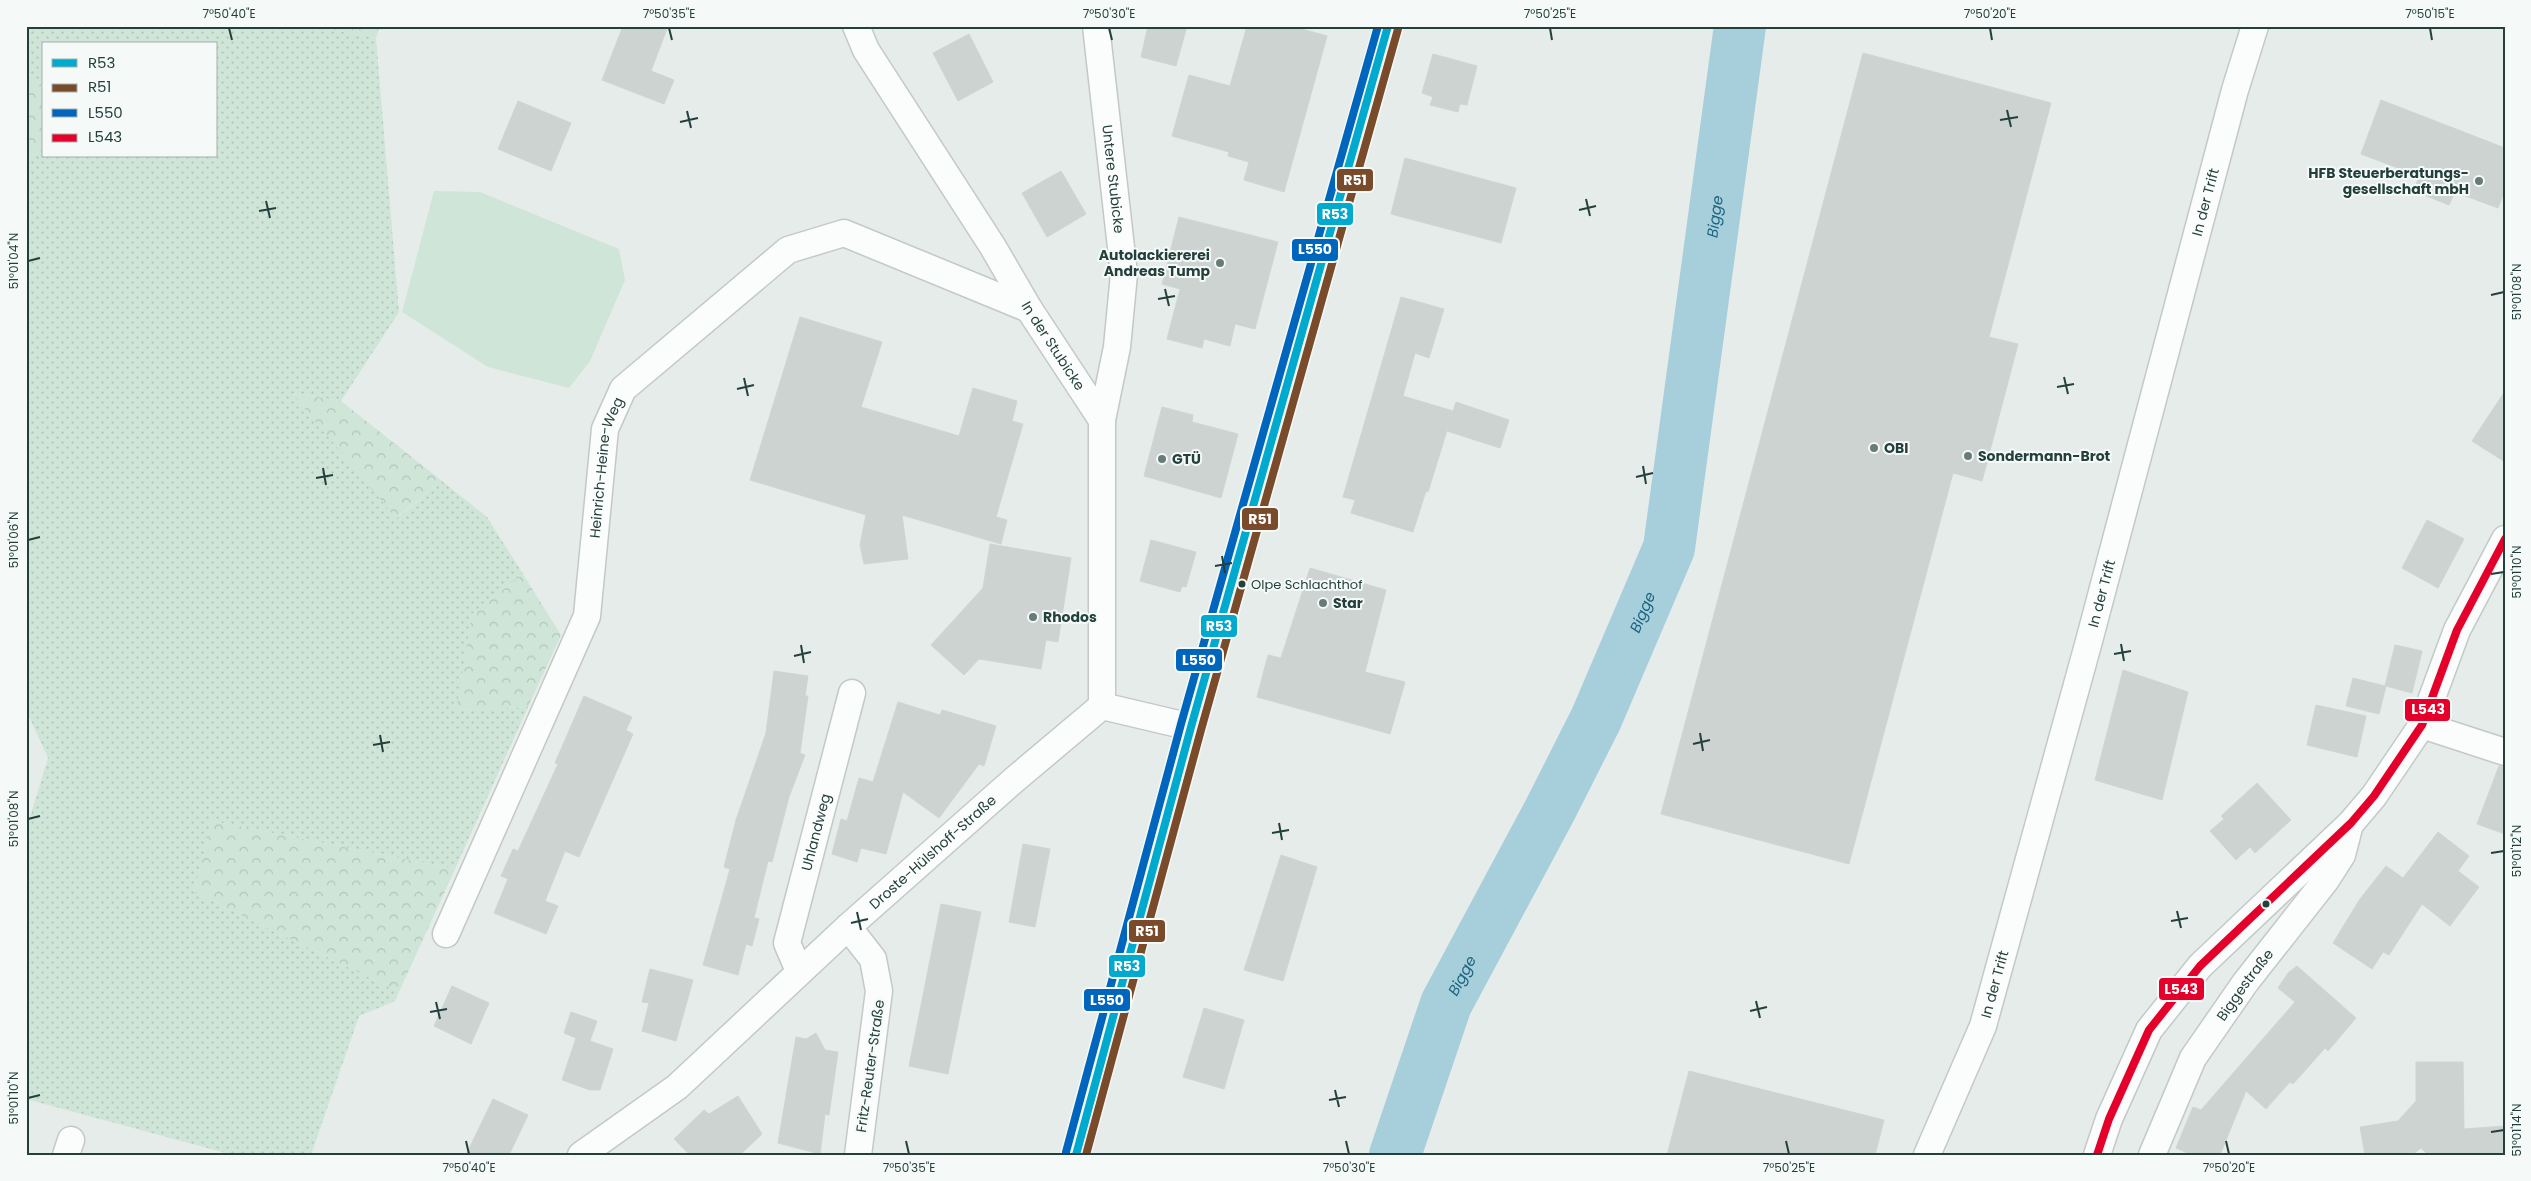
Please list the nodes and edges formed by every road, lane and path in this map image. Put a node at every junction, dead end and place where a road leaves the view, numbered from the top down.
1 (856, 26) edge
2 (1096, 26) edge
3 (1388, 26) edge
4 (2255, 26) edge
5 (1029, 309) junction
6 (1102, 420) junction
7 (2505, 539) edge
8 (852, 693) dead end
9 (1102, 706) junction
10 (2422, 725) junction
11 (1191, 727) junction
12 (2505, 752) edge
13 (2351, 823) junction
14 (848, 927) junction
15 (446, 934) dead end
16 (799, 971) junction
17 (581, 1155) edge
18 (858, 1155) edge
19 (1076, 1155) edge
20 (1927, 1155) edge
21 (2096, 1155) edge
22 (2152, 1155) edge

1 - 5 street, In der Stubicke
2 - 6 street, Untere Stubicke
3 - 11 main road
4 - 20 street, In der Trift
5 - 6 street, In der Stubicke
5 - 15 street, Heinrich-Heine-Weg
6 - 9 street
7 - 10 street, Biggestraße
8 - 16 street, Uhlandweg
9 - 11 street
9 - 14 street, Droste-Hülshoff-Straße
10 - 12 street
10 - 13 street, Biggestraße
11 - 19 main road
13 - 21 street, Biggestraße
13 - 22 street, Biggestraße
14 - 16 street, Droste-Hülshoff-Straße
14 - 18 street, Fritz-Reuter-Straße
16 - 17 street, Droste-Hülshoff-Straße

